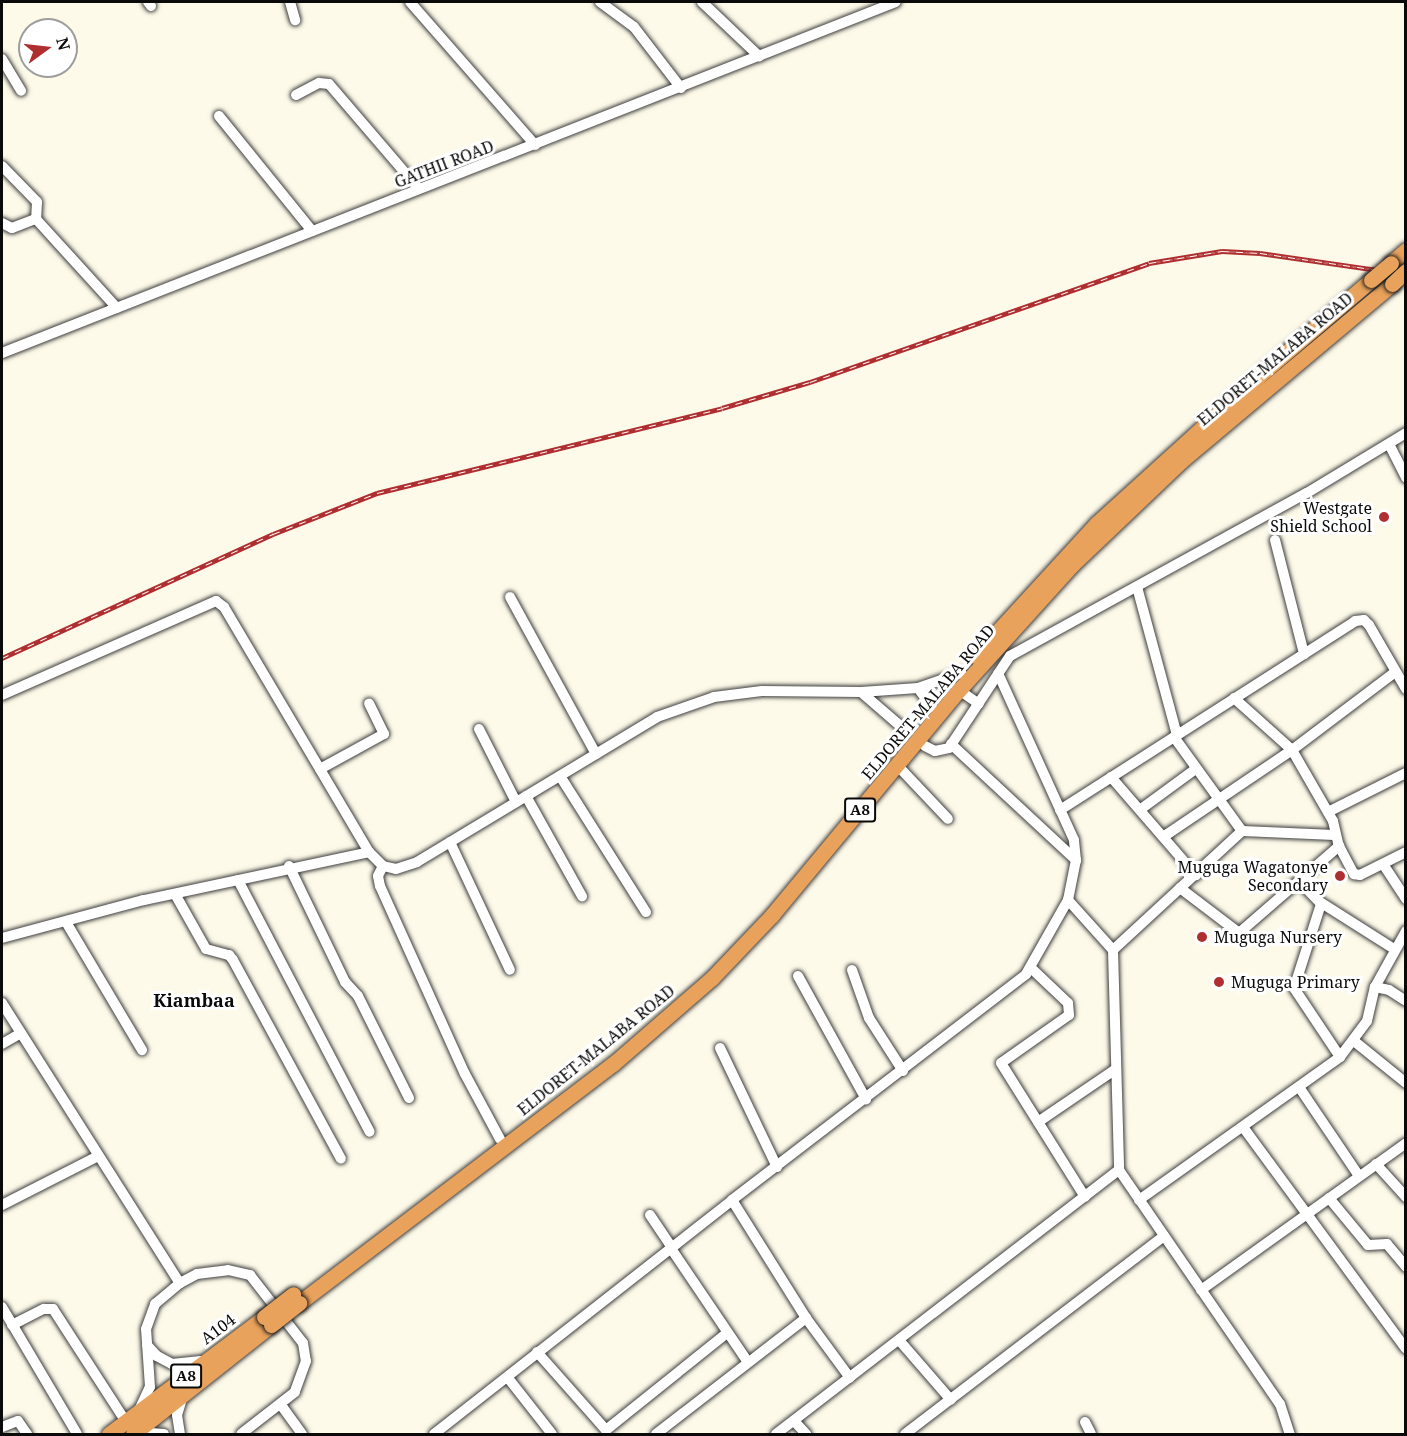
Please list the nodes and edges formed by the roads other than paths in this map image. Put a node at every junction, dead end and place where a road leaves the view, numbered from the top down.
1 (290, 2) edge
2 (410, 2) edge
3 (600, 2) edge
4 (702, 2) edge
5 (896, 2) edge
6 (296, 20) dead end
7 (759, 56) junction
8 (2, 59) edge
9 (681, 87) junction
10 (21, 91) dead end
11 (296, 95) dead end
12 (219, 116) dead end
13 (535, 145) junction
14 (2, 166) edge
15 (419, 189) junction
16 (36, 219) junction
17 (2, 223) edge
18 (312, 231) junction
19 (1406, 248) edge
20 (1406, 271) edge
21 (117, 308) junction
22 (2, 353) edge
23 (1406, 433) edge
24 (1389, 444) junction
25 (1406, 478) edge
26 (1275, 540) dead end
27 (1137, 587) junction
28 (510, 597) dead end
29 (1304, 654) junction
30 (1395, 672) junction
31 (961, 673) junction
32 (998, 673) junction
33 (918, 688) junction
34 (959, 690) junction
35 (1406, 690) edge
36 (861, 692) junction
37 (2, 695) edge
38 (1234, 698) junction
39 (369, 703) dead end
40 (979, 704) junction
41 (932, 707) junction
42 (479, 729) dead end
43 (905, 729) dead end
44 (1175, 736) junction
45 (951, 744) junction
46 (925, 746) dead end
47 (1292, 750) junction
48 (596, 754) junction
49 (897, 765) junction
50 (320, 769) junction
51 (1194, 770) junction
52 (1406, 773) edge
53 (560, 776) junction
54 (1111, 777) junction
55 (526, 796) junction
56 (1220, 800) junction
57 (516, 802) junction
58 (1141, 809) junction
59 (1060, 810) junction
60 (1328, 812) junction
61 (948, 819) dead end
62 (1242, 831) junction
63 (1166, 835) junction
64 (1337, 841) junction
65 (450, 842) junction
66 (369, 852) junction
67 (1406, 852) edge
68 (1076, 860) junction
69 (1383, 864) junction
70 (289, 866) junction
71 (382, 866) junction
72 (1197, 875) junction
73 (238, 880) junction
74 (1300, 882) junction
75 (1180, 888) junction
76 (175, 894) junction
77 (582, 896) dead end
78 (1406, 898) edge
79 (1068, 900) junction
80 (1320, 902) junction
81 (646, 912) dead end
82 (66, 922) junction
83 (1406, 931) edge
84 (2, 938) edge
85 (1394, 949) junction
86 (1113, 950) junction
87 (1031, 968) junction
88 (510, 970) dead end
89 (852, 970) dead end
90 (798, 976) dead end
91 (1376, 987) junction
92 (1406, 1001) edge
93 (2, 1003) edge
94 (19, 1034) junction
95 (1354, 1041) junction
96 (2, 1044) edge
97 (720, 1048) dead end
98 (142, 1050) dead end
99 (1340, 1057) junction
100 (1116, 1069) junction
101 (903, 1071) junction
102 (1406, 1083) edge
103 (1299, 1087) junction
104 (409, 1098) dead end
105 (866, 1099) junction
106 (1038, 1122) junction
107 (1243, 1127) junction
108 (370, 1132) dead end
109 (500, 1139) junction
110 (1406, 1143) edge
111 (98, 1156) junction
112 (342, 1159) dead end
113 (1376, 1164) junction
114 (777, 1167) junction
115 (1119, 1170) junction
116 (1359, 1176) junction
117 (1085, 1197) junction
118 (1406, 1197) edge
119 (1329, 1198) junction
120 (732, 1200) junction
121 (1139, 1200) junction
122 (2, 1205) edge
123 (1306, 1214) junction
124 (650, 1215) dead end
125 (1164, 1236) junction
126 (670, 1247) junction
127 (1406, 1267) edge
128 (180, 1283) junction
129 (1201, 1290) junction
130 (296, 1299) junction
131 (2, 1307) edge
132 (806, 1318) junction
133 (267, 1321) junction
134 (12, 1325) junction
135 (726, 1334) junction
136 (899, 1340) junction
137 (147, 1344) junction
138 (1406, 1349) edge
139 (537, 1352) junction
140 (210, 1358) junction
141 (748, 1362) junction
142 (508, 1378) junction
143 (849, 1378) junction
144 (183, 1394) junction
145 (951, 1400) junction
146 (281, 1406) junction
147 (794, 1421) junction
148 (1085, 1422) dead end
149 (133, 1425) edge
150 (2, 1427) edge
151 (608, 1432) edge
152 (27, 1434) edge
153 (77, 1434) edge
154 (109, 1434) edge
155 (164, 1434) edge
156 (180, 1434) edge
157 (242, 1434) edge
158 (302, 1434) edge
159 (434, 1434) edge
160 (552, 1434) edge
161 (656, 1434) edge
162 (776, 1434) edge
163 (806, 1434) edge
164 (905, 1434) edge
165 (1090, 1434) edge
166 (1290, 1434) edge

1 - 6 street
2 - 13 street
3 - 9 street
4 - 7 street
5 - 7 street, GATHII ROAD
7 - 9 street, GATHII ROAD
8 - 10 street
9 - 13 street, GATHII ROAD
11 - 15 street
12 - 18 street
13 - 15 street, GATHII ROAD
14 - 16 street
15 - 18 street, GATHII ROAD
16 - 17 street
16 - 21 street
18 - 21 street, GATHII ROAD
19 - 31 highway, ELDORET-MALABA ROAD / A8, bridge
20 - 34 highway, ELDORET-MALABA ROAD / A8, bridge
21 - 22 street, GATHII ROAD
23 - 24 street
24 - 25 street
24 - 27 street
26 - 29 street
27 - 32 street
27 - 44 street
28 - 48 street
29 - 30 street
29 - 38 street
30 - 35 street
30 - 47 street
31 - 33 street
31 - 41 highway, ELDORET-MALABA ROAD / A8
32 - 40 street
32 - 59 street
33 - 36 street
33 - 41 street
34 - 40 street
34 - 49 highway, ELDORET-MALABA ROAD / A8
36 - 43 street
36 - 48 street
37 - 50 street
38 - 44 street
38 - 47 street
39 - 50 street
40 - 45 street
41 - 109 highway, ELDORET-MALABA ROAD / A8
42 - 57 street
44 - 51 street
44 - 54 street
45 - 46 street
45 - 68 street
47 - 56 street
47 - 60 street
48 - 53 street
49 - 61 street
49 - 130 highway, ELDORET-MALABA ROAD / A8
50 - 66 street
51 - 56 street
51 - 58 street
52 - 60 street
53 - 55 street
53 - 81 street
54 - 58 street
54 - 59 street
55 - 57 street
55 - 77 street
56 - 62 street
56 - 63 street
57 - 65 street
58 - 63 street
59 - 68 street
60 - 64 street
62 - 64 street
62 - 72 street
63 - 72 street
64 - 69 street
64 - 74 street
65 - 71 street
65 - 88 street
66 - 70 street
66 - 71 street
67 - 69 street
68 - 79 street
69 - 78 street
70 - 73 street
70 - 104 street
71 - 109 street
72 - 75 street
73 - 76 street
73 - 108 street
74 - 75 street
74 - 80 street
75 - 86 street
76 - 82 street
76 - 112 street
79 - 86 street
79 - 87 street
80 - 85 street
80 - 99 street
82 - 84 street
82 - 98 street
83 - 85 street
85 - 91 street
86 - 100 street
87 - 101 street
87 - 106 street
89 - 101 street
90 - 105 street
91 - 92 street
91 - 95 street
93 - 94 street
94 - 96 street
94 - 111 street
95 - 99 street
95 - 102 street
97 - 114 street
99 - 103 street
100 - 106 street
100 - 115 street
101 - 105 street
103 - 107 street
103 - 116 street
105 - 114 street
106 - 117 street
107 - 121 street
107 - 123 street
109 - 130 highway, ELDORET-MALABA ROAD / A8
110 - 113 street
111 - 122 street
111 - 128 street
113 - 116 street
113 - 118 street
114 - 120 street
115 - 117 street
115 - 121 street
116 - 119 street
117 - 136 street
119 - 123 street
119 - 127 street
120 - 126 street
120 - 132 street
121 - 125 street
123 - 129 street
123 - 138 street
124 - 126 street
125 - 129 street
125 - 145 street
126 - 135 street
126 - 139 street
128 - 137 street
128 - 146 street
129 - 166 street
130 - 133 highway, A8, bridge
131 - 134 street
132 - 141 street
132 - 143 street
133 - 140 highway, A104 / A8
133 - 144 highway, A8
134 - 149 street
134 - 153 street
135 - 141 street
135 - 151 street
136 - 143 street
136 - 145 street
137 - 140 street
137 - 149 street
139 - 142 street
139 - 151 street
140 - 149 highway, A104 / A8
141 - 161 street
142 - 159 street
142 - 160 street
143 - 147 street
144 - 149 highway, A8
144 - 156 street
145 - 164 street
146 - 157 street
146 - 158 street
147 - 162 street
147 - 163 street
148 - 165 street
149 - 154 highway, A104 / A8
149 - 155 street
150 - 152 street

